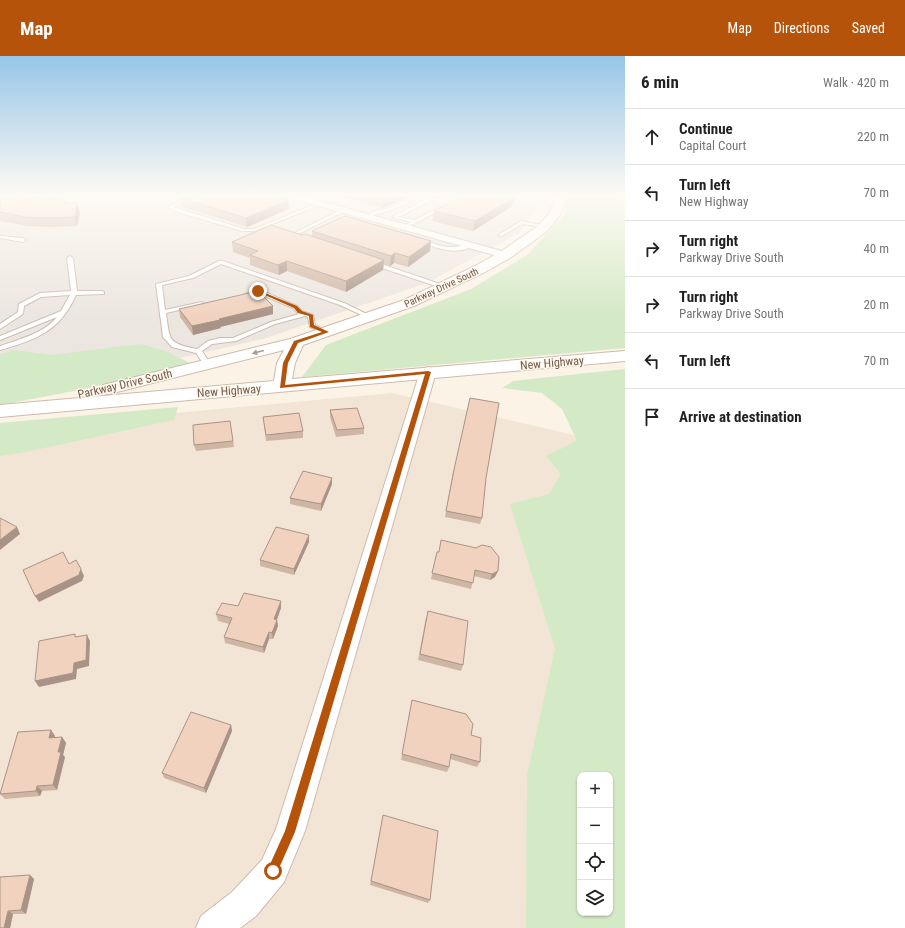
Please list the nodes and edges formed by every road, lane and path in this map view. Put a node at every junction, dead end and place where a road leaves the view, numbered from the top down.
1 (0, 237) edge
2 (292, 237) edge
3 (446, 237) edge
4 (529, 237) edge
5 (413, 239) edge
6 (23, 240) dead end
7 (302, 240) edge
8 (471, 245) junction
9 (505, 254) junction
10 (70, 258) dead end
11 (368, 262) edge
12 (444, 287) junction
13 (74, 293) junction
14 (102, 293) dead end
15 (237, 296) edge
16 (208, 302) edge
17 (164, 312) junction
18 (62, 313) junction
19 (305, 314) junction
20 (370, 317) junction
21 (0, 327) edge
22 (326, 332) junction
23 (0, 338) edge
24 (296, 342) junction
25 (0, 343) edge
26 (0, 348) edge
27 (625, 356) edge
28 (202, 358) junction
29 (428, 372) junction
30 (174, 373) junction
31 (282, 387) junction
32 (166, 396) junction
33 (0, 411) edge
34 (213, 928) edge

1 - 6 lane
2 - 7 lane
3 - 8 street
4 - 9 street, Parkway Drive South
5 - 8 lane
8 - 9 street
9 - 12 street, Parkway Drive South
10 - 13 lane
11 - 12 lane
12 - 20 street, Parkway Drive South
13 - 14 lane
13 - 18 lane
13 - 21 lane
15 - 19 lane
16 - 17 lane
17 - 20 lane
17 - 28 lane
18 - 23 lane
18 - 25 lane
18 - 26 lane
19 - 22 lane
19 - 28 lane
20 - 22 street, Parkway Drive South
22 - 24 street, Parkway Drive South
24 -> 28 street, Parkway Drive South
24 - 31 street
27 - 29 street, New Highway
28 - 30 street, Parkway Drive South
29 - 31 street, New Highway
29 - 34 street
30 - 32 street
30 - 33 street, Parkway Drive South
31 - 32 street, New Highway
32 - 33 street, New Highway

